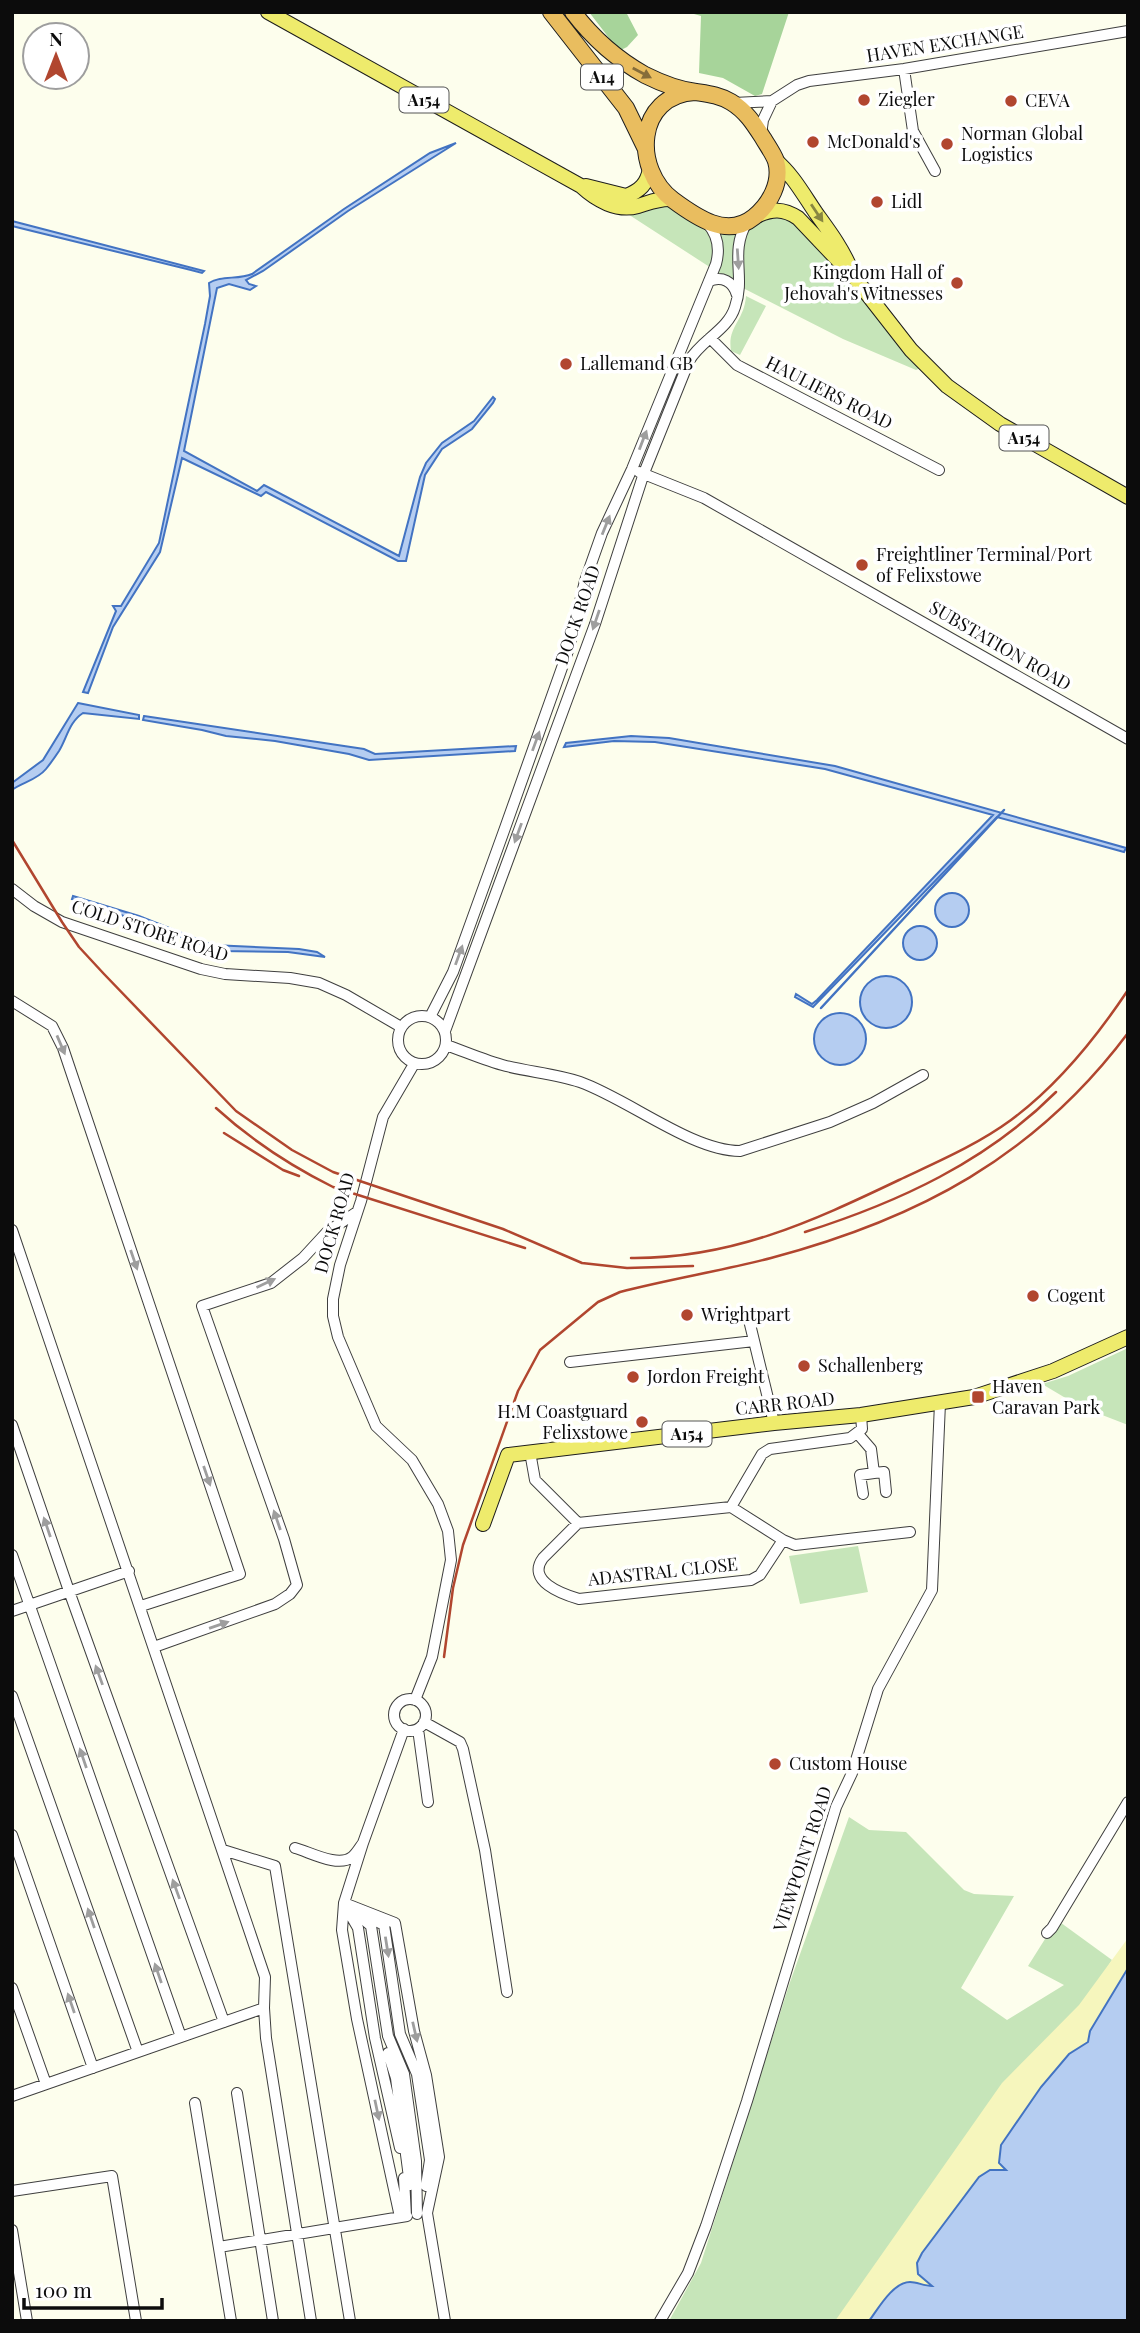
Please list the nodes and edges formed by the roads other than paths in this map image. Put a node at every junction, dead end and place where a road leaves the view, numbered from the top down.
1 (268, 12) edge
2 (551, 12) edge
3 (573, 12) edge
4 (1128, 31) edge
5 (904, 69) junction
6 (695, 92) junction
7 (772, 101) junction
8 (733, 103) junction
9 (761, 136) junction
10 (645, 146) junction
11 (775, 160) junction
12 (650, 169) junction
13 (935, 171) dead end
14 (581, 186) junction
15 (672, 199) junction
16 (752, 219) junction
17 (704, 220) junction
18 (854, 277) junction
19 (709, 281) junction
20 (737, 298) junction
21 (690, 325) junction
22 (708, 340) junction
23 (632, 469) junction
24 (939, 470) dead end
25 (644, 473) junction
26 (1128, 497) edge
27 (1128, 739) edge
28 (12, 888) edge
29 (12, 1001) edge
30 (430, 1017) junction
31 (401, 1027) junction
32 (445, 1031) junction
33 (446, 1045) junction
34 (414, 1064) junction
35 (923, 1075) dead end
36 (357, 1212) junction
37 (12, 1230) edge
38 (748, 1316) dead end
39 (1128, 1337) edge
40 (754, 1341) junction
41 (570, 1362) dead end
42 (940, 1404) junction
43 (861, 1415) junction
44 (774, 1423) junction
45 (12, 1425) edge
46 (858, 1434) junction
47 (530, 1452) junction
48 (874, 1473) junction
49 (886, 1492) dead end
50 (863, 1494) dead end
51 (731, 1507) junction
52 (578, 1523) junction
53 (483, 1524) dead end
54 (910, 1532) dead end
55 (783, 1540) junction
56 (12, 1555) edge
57 (129, 1571) junction
58 (68, 1591) junction
59 (29, 1605) junction
60 (141, 1606) junction
61 (12, 1611) edge
62 (154, 1647) junction
63 (12, 1696) edge
64 (415, 1700) junction
65 (421, 1726) junction
66 (404, 1729) junction
67 (428, 1802) dead end
68 (1128, 1802) edge
69 (12, 1835) edge
70 (363, 1843) junction
71 (295, 1848) dead end
72 (223, 1850) junction
73 (344, 1903) junction
74 (1047, 1933) dead end
75 (12, 1989) edge
76 (507, 1992) dead end
77 (264, 2008) junction
78 (224, 2022) junction
79 (181, 2037) junction
80 (138, 2052) junction
81 (93, 2068) junction
82 (46, 2084) junction
83 (237, 2093) dead end
84 (12, 2096) edge
85 (195, 2103) dead end
86 (12, 2191) edge
87 (414, 2215) junction
88 (335, 2228) junction
89 (12, 2230) edge
90 (298, 2234) junction
91 (260, 2240) junction
92 (219, 2247) junction
93 (27, 2321) edge
94 (136, 2321) edge
95 (231, 2321) edge
96 (273, 2321) edge
97 (311, 2321) edge
98 (350, 2321) edge
99 (445, 2321) edge
100 (660, 2321) edge

1 - 14 main road, A154
2 - 10 highway, A14
3 -> 6 highway, A14
4 - 5 street, HAVEN EXCHANGE
5 - 7 street, HAVEN EXCHANGE
5 - 13 street
6 - 8 highway
6 - 10 highway
7 - 8 street, HAVEN EXCHANGE
7 - 9 street
8 - 9 highway
9 - 11 highway
10 - 12 highway
11 - 16 highway
11 -> 18 main road, A154
12 - 14 main road, A154
12 - 15 highway
14 - 15 main road, A154
15 - 17 highway
16 - 17 highway
16 - 18 main road, A154
16 -> 20 street, DOCK ROAD
17 - 19 street, DOCK ROAD
18 - 26 main road, A154
19 - 20 street
19 - 21 street, DOCK ROAD
20 - 22 street, DOCK ROAD
21 - 22 street, HAULIERS ROAD
23 -> 21 street, DOCK ROAD
22 - 24 street, HAULIERS ROAD
22 - 25 street, DOCK ROAD
23 - 25 street, SUBSTATION ROAD
30 -> 23 street, DOCK ROAD
25 - 27 street, SUBSTATION ROAD
25 -> 32 street, DOCK ROAD
28 - 31 street, COLD STORE ROAD
29 -> 60 street
30 - 31 street
30 - 32 street
31 - 34 street
32 - 33 street
33 - 34 street
33 - 35 street
34 - 36 street, DOCK ROAD
62 -> 36 street
36 - 64 street, DOCK ROAD
37 - 57 street
38 - 40 street
39 - 42 main road, CARR ROAD / A154
40 - 41 street
40 - 44 street
42 - 43 main road, CARR ROAD / A154
42 - 100 street, VIEWPOINT ROAD
43 - 44 main road, CARR ROAD / A154
43 - 46 street
44 - 47 main road, CARR ROAD / A154
58 -> 45 street
46 - 48 street
46 - 51 street
47 - 52 street
47 - 53 main road, CARR ROAD / A154
48 - 49 street
48 - 50 street
51 - 52 street
51 - 55 street
52 - 55 street, ADASTRAL CLOSE
54 - 55 street
56 - 59 street
57 - 58 street
57 - 60 street
58 - 59 street
78 -> 58 street
59 - 61 street
79 -> 59 street
60 - 62 street
62 - 72 street
80 -> 63 street
64 - 65 street
64 - 66 street
65 - 66 street
65 - 67 street
65 - 76 street
66 - 70 street
68 - 74 street
81 -> 69 street
70 - 71 street
70 - 73 street
72 - 77 street
72 - 88 street
73 - 87 street
73 -> 87 street
73 - 87 street
73 -> 87 street
75 - 82 street
77 - 78 street
77 - 90 street
78 - 79 street
79 - 80 street
80 - 81 street
81 - 82 street
82 - 84 street
83 - 91 street
85 - 92 street
86 - 94 street
87 - 88 street
87 - 99 street
88 - 90 street
88 - 98 street
89 - 93 street
90 - 91 street
90 - 97 street
91 - 92 street
91 - 96 street
92 - 95 street

